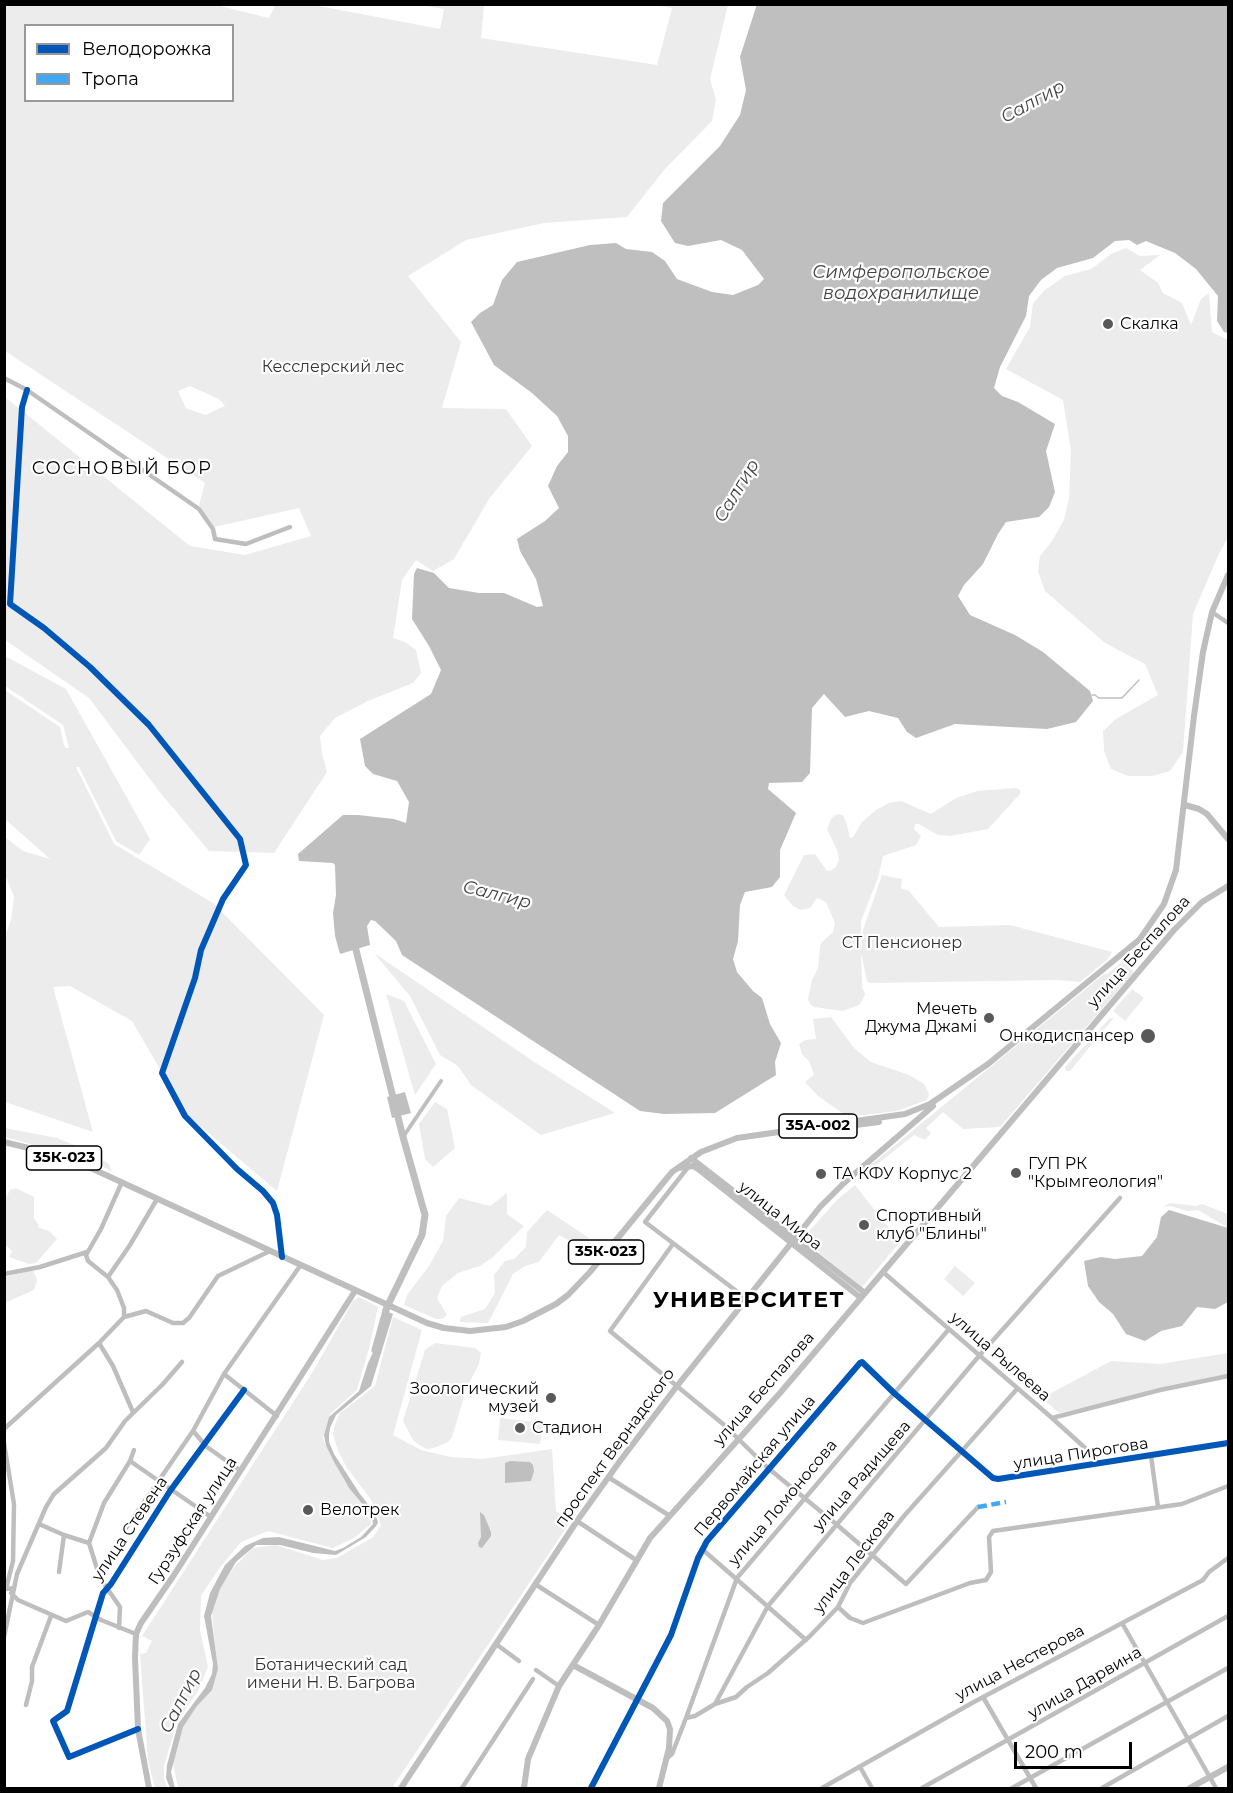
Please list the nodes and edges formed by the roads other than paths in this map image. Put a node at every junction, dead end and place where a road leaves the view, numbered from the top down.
1 (4, 378) edge
2 (27, 390) junction
3 (290, 527) dead end
4 (1228, 575) edge
5 (1212, 612) junction
6 (1228, 623) edge
7 (1185, 805) junction
8 (1228, 839) edge
9 (1226, 887) edge
10 (1228, 895) edge
11 (973, 1075) junction
12 (945, 1095) junction
13 (930, 1113) junction
14 (922, 1115) junction
15 (4, 1142) edge
16 (884, 1149) junction
17 (691, 1158) junction
18 (689, 1166) junction
19 (677, 1168) junction
20 (122, 1182) junction
21 (1120, 1198) dead end
22 (157, 1199) junction
23 (793, 1240) junction
24 (673, 1244) junction
25 (270, 1251) junction
26 (87, 1252) junction
27 (282, 1257) junction
28 (300, 1266) junction
29 (883, 1272) junction
30 (4, 1274) edge
31 (108, 1277) junction
32 (355, 1291) junction
33 (863, 1296) junction
34 (747, 1299) junction
35 (124, 1317) junction
36 (949, 1329) junction
37 (99, 1343) junction
38 (979, 1356) junction
39 (182, 1362) dead end
40 (860, 1363) joint
41 (224, 1374) junction
42 (1228, 1376) edge
43 (677, 1386) junction
44 (1017, 1389) junction
45 (244, 1390) junction
46 (894, 1393) junction
47 (133, 1412) junction
48 (277, 1416) junction
49 (1052, 1418) junction
50 (926, 1419) junction
51 (4, 1429) edge
52 (193, 1431) junction
53 (738, 1440) junction
54 (4, 1443) edge
55 (1228, 1443) edge
56 (204, 1444) junction
57 (134, 1450) dead end
58 (962, 1450) junction
59 (1151, 1456) junction
60 (130, 1461) junction
61 (1097, 1464) junction
62 (768, 1468) junction
63 (241, 1472) junction
64 (608, 1478) junction
65 (157, 1482) junction
66 (1228, 1486) edge
67 (171, 1491) junction
68 (804, 1498) junction
69 (978, 1507) dead end
70 (1158, 1508) junction
71 (670, 1516) junction
72 (211, 1517) junction
73 (577, 1521) junction
74 (39, 1524) junction
75 (836, 1524) junction
76 (124, 1531) dead end
77 (64, 1535) junction
78 (89, 1543) junction
79 (702, 1549) junction
80 (872, 1555) junction
81 (1228, 1558) edge
82 (636, 1560) junction
83 (59, 1572) dead end
84 (737, 1578) junction
85 (535, 1584) junction
86 (5, 1588) edge
87 (14, 1588) junction
88 (107, 1588) junction
89 (12, 1595) junction
90 (18, 1600) junction
91 (11, 1604) junction
92 (768, 1606) junction
93 (838, 1607) junction
94 (51, 1616) junction
95 (1228, 1616) edge
96 (96, 1617) junction
97 (1122, 1623) junction
98 (598, 1625) junction
99 (118, 1628) junction
100 (136, 1634) junction
101 (4, 1637) edge
102 (806, 1640) junction
103 (496, 1644) junction
104 (519, 1661) dead end
105 (1144, 1663) junction
106 (573, 1665) junction
107 (1228, 1668) edge
108 (536, 1670) dead end
109 (533, 1679) dead end
110 (559, 1686) junction
111 (983, 1697) junction
112 (638, 1698) junction
113 (1166, 1702) junction
114 (714, 1704) junction
115 (26, 1705) dead end
116 (1228, 1716) edge
117 (686, 1718) junction
118 (138, 1729) junction
119 (1188, 1739) junction
120 (1008, 1740) junction
121 (665, 1761) junction
122 (860, 1767) junction
123 (1228, 1767) edge
124 (1210, 1777) junction
125 (1030, 1778) junction
126 (149, 1788) edge
127 (401, 1788) edge
128 (462, 1788) edge
129 (524, 1788) edge
130 (591, 1788) edge
131 (659, 1788) edge
132 (822, 1788) edge
133 (872, 1788) edge
134 (922, 1788) edge
135 (1012, 1788) edge
136 (1036, 1788) edge
137 (1102, 1788) edge
138 (1190, 1788) edge
139 (1216, 1788) edge

1 - 2 street
2 - 3 street
2 - 27 street
4 - 5 main road, 35А-002
5 - 6 street
5 - 7 main road, 35А-002
7 - 8 main road
7 - 11 main road, 35А-002
9 - 10 street
9 - 29 main road, улица Беспалова
11 - 12 main road, 35А-002
11 - 13 main road, 35А-002
12 - 14 main road, проспект Вернадского
12 - 17 main road, 35А-002
13 - 14 main road, 35К-023
13 - 16 main road, проспект Вернадского
14 - 16 main road, проспект Вернадского
14 - 17 main road, 35К-023
15 - 20 main road, 35К-023
16 - 23 main road, проспект Вернадского
17 - 19 main road, 35К-023
17 - 23 main road, улица Мира
18 - 19 main road
18 - 23 main road, улица Мира
18 - 24 street
19 - 32 main road, 35К-023
20 - 22 main road, 35К-023
20 - 26 street
21 - 38 street, улица Радищева
22 - 25 main road, 35К-023
22 - 31 street
23 - 33 main road, улица Мира
23 - 34 main road, проспект Вернадского
24 - 34 street
24 - 43 street
25 - 27 main road, 35К-023
25 - 35 street
26 - 30 street
26 - 31 street
27 - 28 main road, 35К-023
28 - 32 main road, 35К-023
28 - 41 street
29 - 33 main road, улица Беспалова
29 - 36 street, улица Рылеева
31 - 35 street
32 - 48 main road, Гурзуфская улица
33 - 53 main road, улица Беспалова
34 - 43 main road, проспект Вернадского
35 - 37 street
36 - 38 street, улица Рылеева
36 - 46 street, улица Ломоносова
37 - 47 street
37 - 51 street
38 - 44 street, улица Рылеева
38 - 50 street, улица Радищева
39 - 47 street
40 - 46 street, улица Пирогова
40 - 62 street, Первомайская улица
41 - 45 street
41 - 52 street
42 - 49 street
43 - 53 street
43 - 64 main road, проспект Вернадского
44 - 49 street, улица Рылеева
44 - 58 street, улица Лескова
45 - 48 street
45 - 56 street, улица Стевена
46 - 50 street, улица Пирогова
46 - 68 street, улица Ломоносова
47 - 74 street
48 - 63 main road, Гурзуфская улица
49 - 61 street, улица Рылеева
50 - 58 street, улица Пирогова
50 - 75 street, улица Радищева
52 - 56 street
52 - 65 street
53 - 62 street
53 - 71 main road, улица Беспалова
54 - 86 street
55 - 59 street, улица Пирогова
56 - 63 street
56 - 67 street, улица Стевена
57 - 60 street
58 - 61 street, улица Пирогова
58 - 80 street, улица Лескова
59 - 61 street, улица Пирогова
59 - 70 street
60 - 65 street
60 - 78 street
62 - 68 street
62 - 79 street, Первомайская улица
63 - 72 main road, Гурзуфская улица
64 - 71 street
64 - 73 main road, проспект Вернадского
65 - 67 street
65 - 76 street
66 - 70 street
67 - 72 street
67 - 88 street, улица Стевена
68 - 75 street
68 - 84 street, улица Ломоносова
69 - 80 street
70 - 93 street
71 - 82 main road, улица Беспалова
72 - 100 main road, Гурзуфская улица
73 - 82 street
73 - 85 main road, проспект Вернадского
74 - 77 street
74 - 87 street
75 - 80 street
75 - 92 street, улица Радищева
77 - 78 street
77 - 83 street
78 - 88 street
79 - 84 street
79 - 112 street, Первомайская улица
80 - 93 street, улица Лескова
81 - 97 street, улица Нестерова
82 - 98 main road, улица Беспалова
84 - 92 street
84 - 117 street, улица Ломоносова
85 - 98 street
85 - 103 main road, проспект Вернадского
86 - 87 street
86 - 89 street
87 - 89 street
88 - 96 street, улица Стевена
88 - 99 street
89 - 90 street
89 - 91 street
90 - 91 street
90 - 94 street
91 - 101 street
92 - 102 street
92 - 114 street, улица Радищева
93 - 102 street, улица Лескова
94 - 96 street
94 - 115 street
95 - 105 street, улица Дарвина
96 - 99 street
96 - 118 street, улица Стевена
97 - 105 street
97 - 111 street, улица Нестерова
98 - 106 main road, улица Беспалова
99 - 100 street
100 - 118 main road, Гурзуфская улица
102 - 114 street, улица Лескова
103 - 104 street
103 - 127 main road, проспект Вернадского
105 - 113 street
105 - 120 street, улица Дарвина
106 - 110 main road, улица Беспалова
106 - 112 main road
107 - 113 street
108 - 110 street
109 - 128 street
110 - 129 main road, улица Беспалова
111 - 120 street
111 - 122 street, улица Нестерова
112 - 121 main road
112 - 130 street, Первомайская улица
113 - 119 street
113 - 125 street
114 - 117 street, улица Лескова
116 - 119 street
117 - 121 street, улица Ломоносова
118 - 126 main road, Гурзуфская улица
119 - 124 street
119 - 137 street
120 - 125 street
120 - 134 street, улица Дарвина
121 - 131 main road, улица Ломоносова
122 - 132 street, улица Нестерова
122 - 133 street
123 - 124 main road
124 - 138 main road
124 - 139 street
125 - 135 street
125 - 136 street

